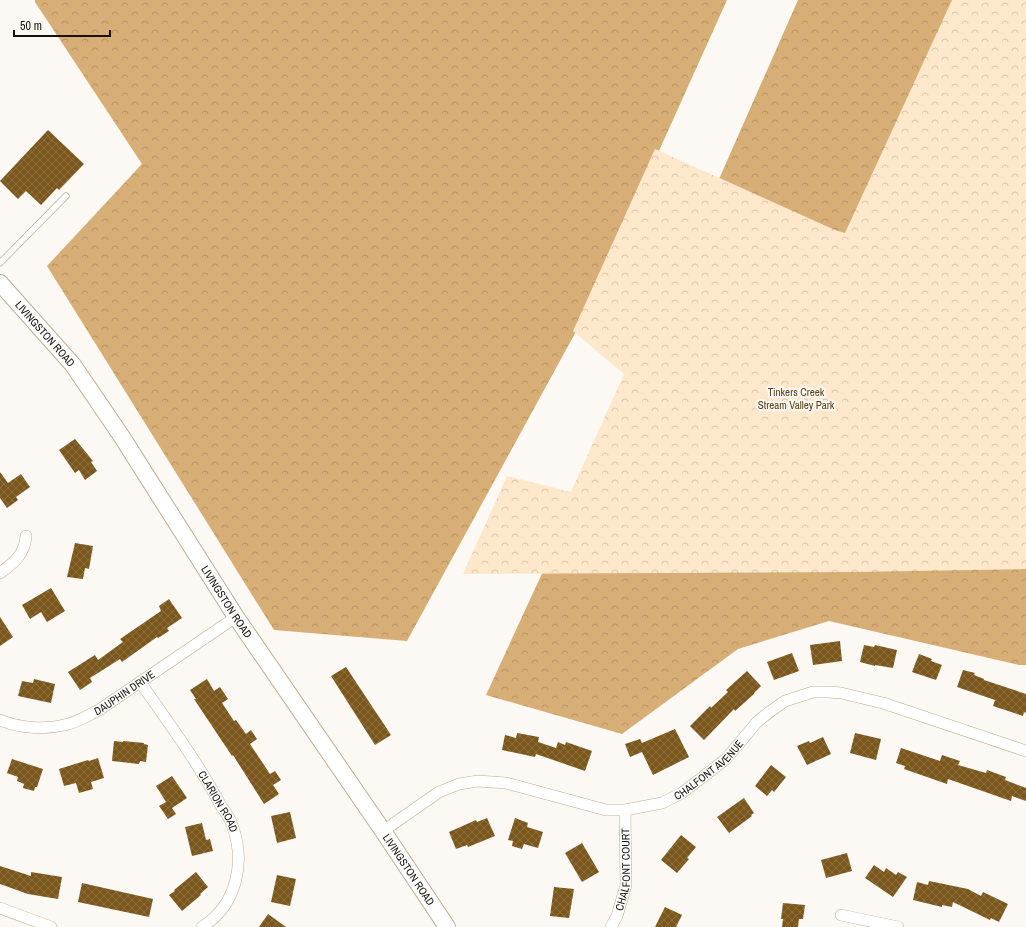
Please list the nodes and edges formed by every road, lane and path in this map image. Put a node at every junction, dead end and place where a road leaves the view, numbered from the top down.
1 (66, 196) dead end
2 (0, 263) edge
3 (0, 283) edge
4 (26, 536) dead end
5 (0, 573) edge
6 (236, 617) junction
7 (140, 682) junction
8 (0, 720) edge
9 (1026, 751) edge
10 (625, 810) junction
11 (383, 831) junction
12 (0, 908) edge
13 (841, 915) dead end
14 (51, 927) edge
15 (202, 927) edge
16 (447, 927) edge
17 (611, 927) edge
18 (898, 927) edge

1 - 2 lane
3 - 6 main road, LIVINGSTON ROAD
4 - 5 street
6 - 7 street, DAUPHIN DRIVE
6 - 11 main road, LIVINGSTON ROAD
7 - 8 street, DAUPHIN DRIVE
7 - 15 street, CLARION ROAD
9 - 10 street, CHALFONT AVENUE
10 - 11 street, CHALFONT AVENUE
10 - 17 street, CHALFONT COURT
11 - 16 main road, LIVINGSTON ROAD
12 - 14 street
13 - 18 street

